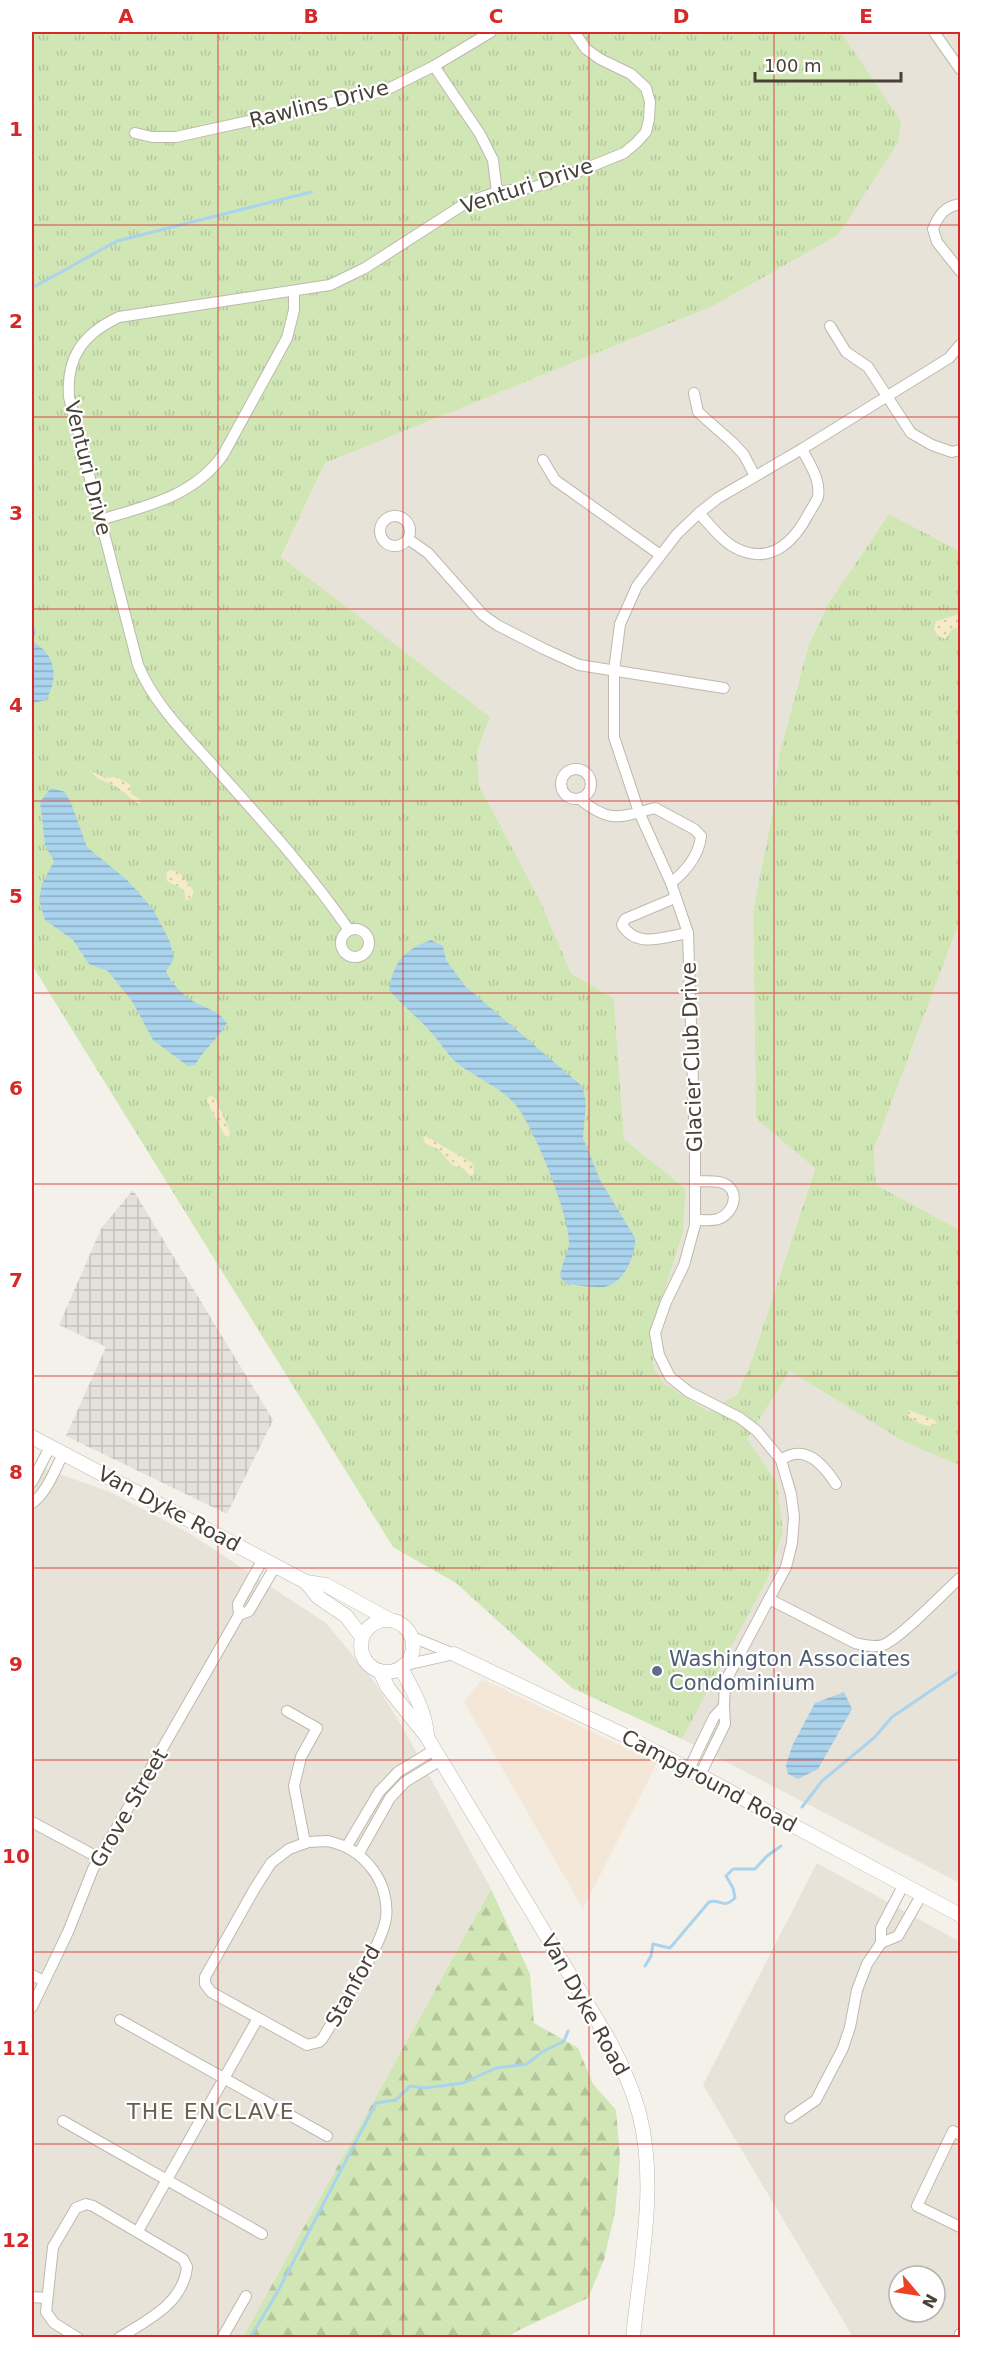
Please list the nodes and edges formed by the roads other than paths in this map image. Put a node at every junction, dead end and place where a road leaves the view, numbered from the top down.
1 (491, 32) edge
2 (574, 32) edge
3 (934, 32) edge
4 (434, 66) junction
5 (960, 69) edge
6 (135, 133) dead end
7 (497, 192) junction
8 (960, 204) edge
9 (960, 271) edge
10 (294, 291) junction
11 (830, 326) dead end
12 (960, 345) edge
13 (694, 393) dead end
14 (887, 396) junction
15 (802, 449) junction
16 (960, 450) edge
17 (543, 460) dead end
18 (755, 476) junction
19 (699, 513) junction
20 (100, 520) junction
21 (408, 538) dead end
22 (659, 554) junction
23 (614, 671) junction
24 (724, 688) dead end
25 (580, 799) dead end
26 (639, 812) junction
27 (671, 883) junction
28 (675, 898) junction
29 (349, 930) dead end
30 (688, 933) junction
31 (695, 1181) junction
32 (695, 1220) junction
33 (32, 1437) edge
34 (50, 1447) junction
35 (63, 1454) junction
36 (781, 1460) junction
37 (32, 1482) edge
38 (836, 1484) dead end
39 (32, 1503) edge
40 (269, 1562) junction
41 (960, 1578) edge
42 (306, 1582) junction
43 (769, 1599) junction
44 (388, 1619) junction
45 (362, 1637) junction
46 (412, 1638) junction
47 (454, 1654) junction
48 (403, 1666) junction
49 (380, 1671) junction
50 (724, 1706) junction
51 (287, 1711) dead end
52 (427, 1737) junction
53 (703, 1740) junction
54 (714, 1745) junction
55 (437, 1755) junction
56 (694, 1772) junction
57 (32, 1822) edge
58 (305, 1843) junction
59 (347, 1846) junction
60 (359, 1853) junction
61 (99, 1858) junction
62 (904, 1884) junction
63 (922, 1894) junction
64 (960, 1915) edge
65 (881, 1944) junction
66 (32, 1975) edge
67 (44, 1981) junction
68 (32, 2007) edge
69 (258, 2018) junction
70 (120, 2020) dead end
71 (224, 2078) junction
72 (790, 2118) dead end
73 (63, 2121) dead end
74 (960, 2135) edge
75 (327, 2136) dead end
76 (166, 2180) junction
77 (960, 2227) edge
78 (138, 2231) junction
79 (262, 2234) dead end
80 (246, 2296) dead end
81 (32, 2297) edge
82 (48, 2298) junction
83 (132, 2334) edge
84 (76, 2336) edge
85 (119, 2337) edge
86 (222, 2337) edge
87 (633, 2337) edge

1 - 4 street, Rawlins Drive
2 - 7 street, Venturi Drive
3 - 5 street
4 - 6 street, Rawlins Drive
4 - 7 street
7 - 10 street, Venturi Drive
8 - 9 street
10 - 20 street
10 - 20 street, Venturi Drive
11 - 14 street
12 - 14 street, Glacier Club Drive
13 - 18 street
14 - 15 street, Glacier Club Drive
14 - 16 street
15 - 18 street, Glacier Club Drive
15 - 19 street
17 - 22 street
18 - 19 street, Glacier Club Drive
19 - 22 street, Glacier Club Drive
20 - 29 street, Venturi Drive
21 - 23 street
22 - 23 street, Glacier Club Drive
23 - 24 street
23 - 26 street, Glacier Club Drive
25 - 26 street
26 - 27 street, Glacier Club Drive
26 - 27 street
27 - 28 street, Glacier Club Drive
28 - 30 street, Glacier Club Drive
28 - 30 street, Glacier Club Drive
30 - 31 street, Glacier Club Drive
31 - 32 street, Glacier Club Drive
31 - 32 street, Glacier Club Drive
32 - 36 street, Glacier Club Drive
33 - 34 street, Van Dyke Road
34 - 35 street, Van Dyke Road
34 - 37 street
35 - 39 street
35 - 40 street, Van Dyke Road
36 - 38 street
36 - 43 street, Glacier Club Drive
40 - 42 street, Van Dyke Road
40 - 61 street, Grove Street
41 - 43 street
42 - 44 street, Van Dyke Road
42 - 45 street, Van Dyke Road
43 - 50 street, Glacier Club Drive
44 - 45 street
44 - 46 street
45 - 49 street
46 - 47 street, Campground Road
46 - 48 street
47 - 48 street
47 - 56 street, Campground Road
48 - 49 street
48 - 52 street, Van Dyke Road
49 - 52 street, Van Dyke Road
50 - 53 street, Glacier Club Drive
50 - 54 street, Glacier Club Drive
51 - 58 street
52 - 55 street, Van Dyke Road
53 - 54 street
53 - 56 street, Glacier Club Drive
54 - 56 street, Glacier Club Drive
55 - 59 street
55 - 60 street
55 - 87 street, Van Dyke Road
56 - 62 street, Campground Road
57 - 61 street
58 - 59 street
58 - 69 street
59 - 60 street, Stanford
60 - 69 street, Stanford
61 - 67 street, Grove Street
62 - 63 street, Campground Road
62 - 65 street
63 - 64 street, Campground Road
63 - 65 street
65 - 72 street
66 - 67 street
67 - 68 street, Grove Street
69 - 71 street
70 - 71 street
71 - 75 street
71 - 76 street
73 - 76 street
74 - 77 street
76 - 78 street
76 - 79 street
78 - 82 street
78 - 83 street
80 - 86 street
81 - 82 street
82 - 84 street
83 - 85 street

